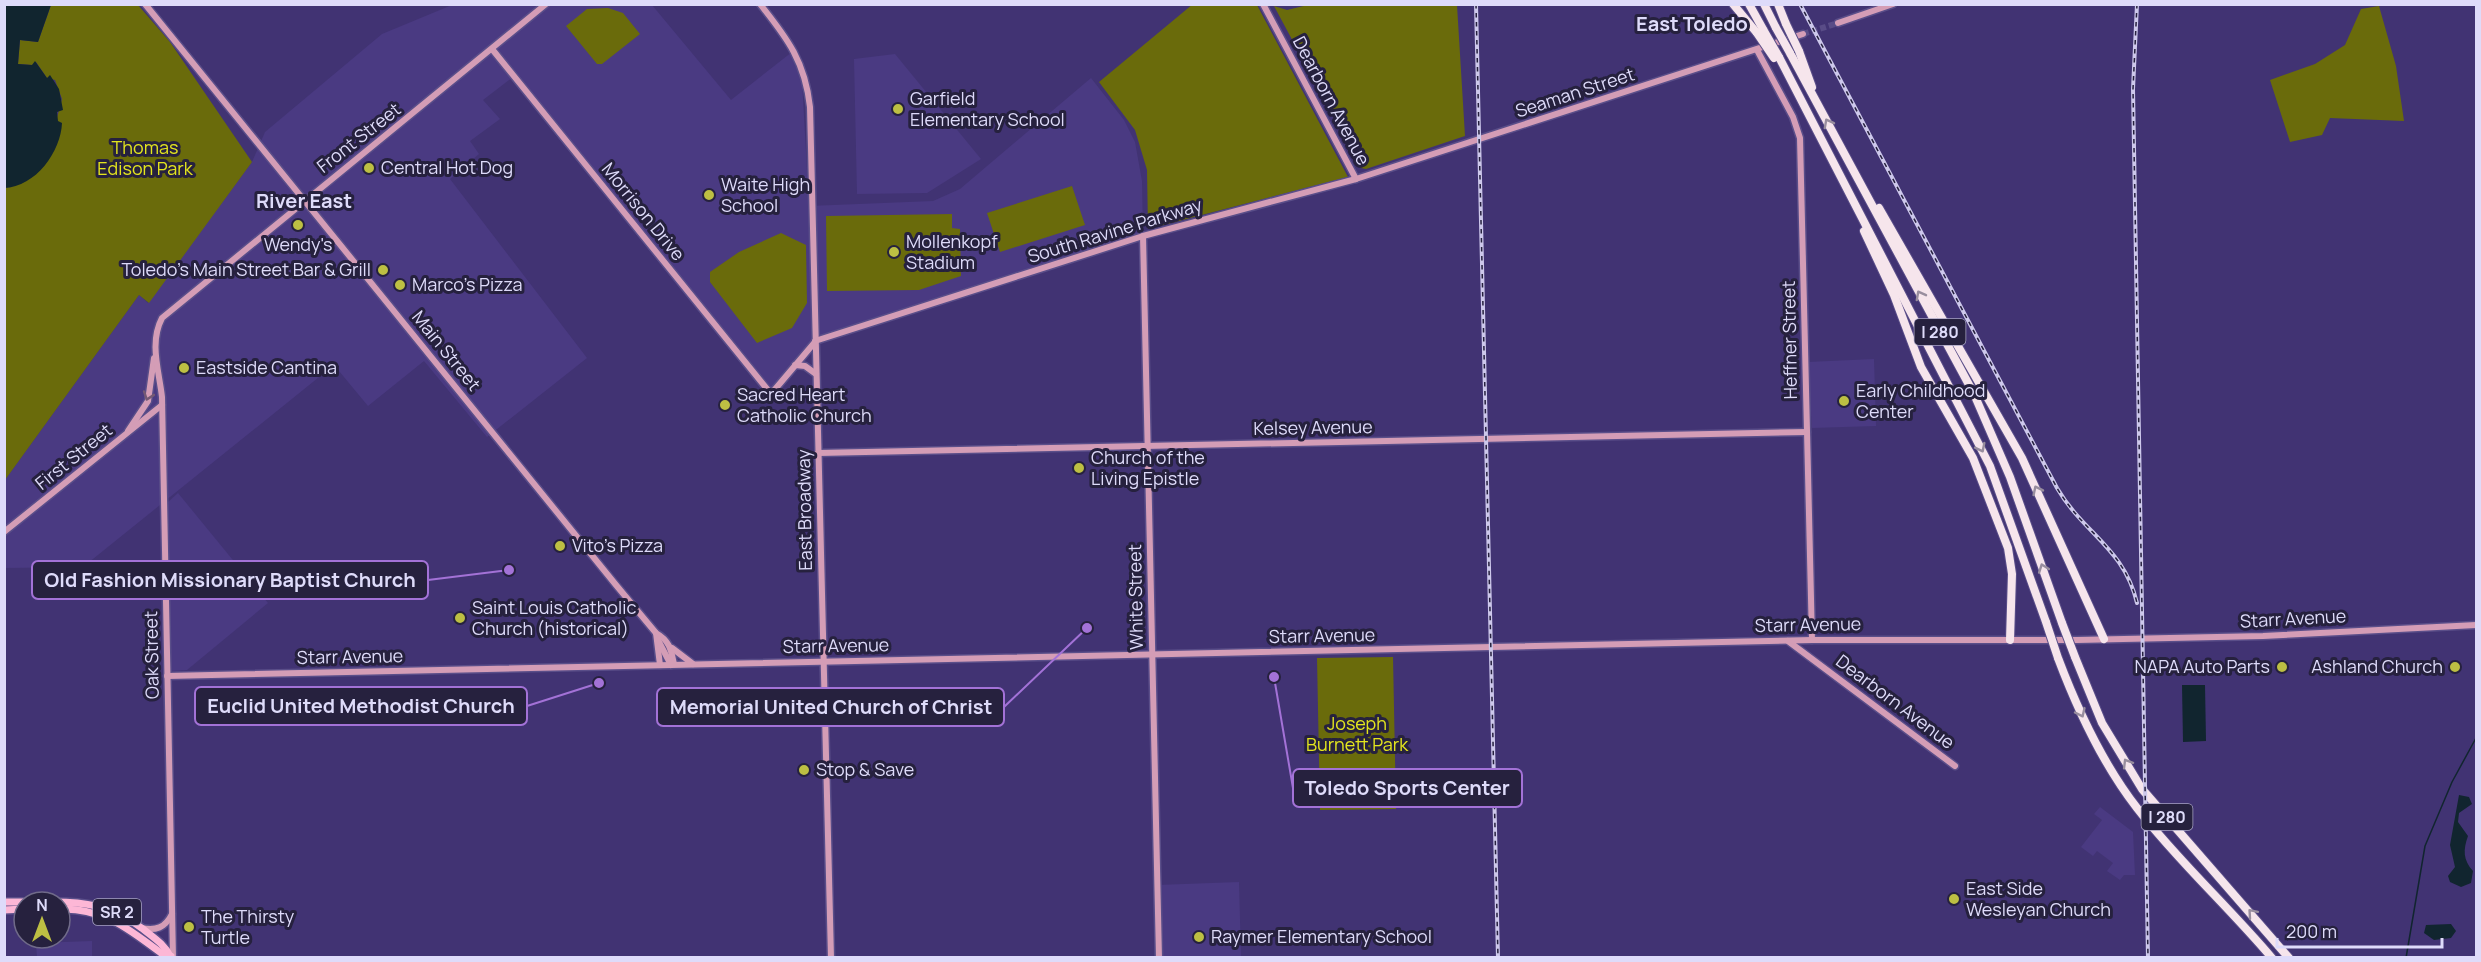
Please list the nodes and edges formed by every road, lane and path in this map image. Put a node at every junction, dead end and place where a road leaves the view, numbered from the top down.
1 (145, 4) edge
2 (546, 4) edge
3 (760, 4) edge
4 (1263, 4) edge
5 (1733, 4) edge
6 (1749, 4) edge
7 (1764, 4) edge
8 (1778, 4) edge
9 (1893, 4) edge
10 (1838, 23) tunnel mouth
11 (1761, 32) junction
12 (1803, 34) tunnel mouth
13 (492, 49) junction
14 (1757, 50) junction
15 (1794, 52) junction
16 (1838, 142) junction
17 (1356, 179) junction
18 (304, 200) junction
19 (1858, 210) junction
20 (1143, 236) junction
21 (162, 318) joint
22 (815, 341) junction
23 (155, 354) junction
24 (795, 365) junction
25 (816, 374) junction
26 (162, 405) junction
27 (1808, 432) junction
28 (127, 434) junction
29 (1148, 446) junction
30 (818, 453) junction
31 (4, 532) edge
32 (2476, 625) edge
33 (656, 635) junction
34 (2104, 639) junction
35 (1812, 640) junction
36 (2010, 640) junction
37 (1787, 641) junction
38 (670, 646) junction
39 (1152, 655) junction
40 (825, 662) junction
41 (673, 664) junction
42 (694, 664) junction
43 (660, 665) junction
44 (167, 676) junction
45 (1955, 766) dead end
46 (72, 902) edge
47 (72, 910) edge
48 (172, 914) junction
49 (2238, 918) junction
50 (141, 928) junction
51 (172, 957) edge
52 (831, 957) edge
53 (1159, 957) edge
54 (2265, 957) edge
55 (2272, 957) edge
56 (2289, 957) edge

1 - 18 street, Main Street
2 - 13 street, Front Street
3 - 22 street, East Broadway
4 - 17 street, Dearborn Avenue
5 - 11 highway
6 - 11 highway, I 280
7 - 15 highway, I 280, bridge
8 - 15 highway, bridge
9 - 10 street
11 - 19 highway, I 280, bridge
12 - 14 street, Seaman Street
13 - 18 street, Front Street
13 - 24 street, Morrison Drive
14 - 17 street, Seaman Street
14 - 27 street, Heffner Street
16 -> 15 highway, I 280
34 -> 16 highway
56 -> 16 highway, I 280, bridge
17 - 20 street, South Ravine Parkway
18 - 21 street, Front Street
18 - 33 street, Main Street
19 - 36 highway
19 -> 49 highway, I 280, bridge
20 - 22 street, South Ravine Parkway
20 - 29 street, White Street
21 - 23 street, Oak Street
22 - 24 street
22 - 25 street, East Broadway
23 - 26 street, Oak Street
23 -> 28 street
24 - 25 street
25 - 30 street, East Broadway
26 - 28 street, First Street
26 - 44 street, Oak Street
27 - 29 street, Kelsey Avenue
27 - 35 street, Heffner Street
28 - 31 street, First Street
29 - 30 street, Kelsey Avenue
29 - 39 street, White Street
30 - 40 street, East Broadway
32 - 34 street, Starr Avenue
33 - 38 street, Main Street
33 - 41 street
33 - 43 street
34 - 36 street, Starr Avenue
35 - 36 street, Starr Avenue
35 - 37 street, Starr Avenue
37 - 39 street, Starr Avenue
37 - 45 street, Dearborn Avenue
38 - 41 street
38 - 42 street, Main Street
39 - 40 street, Starr Avenue
39 - 53 street, White Street
40 - 42 street, Starr Avenue
40 - 52 street, East Broadway
41 - 42 street, Starr Avenue
41 - 43 street, Starr Avenue
43 - 44 street, Starr Avenue
44 - 48 street, Oak Street
46 - 50 main road, SR 2
47 - 51 main road, SR 2
48 - 50 street
48 - 51 street, Oak Street
49 - 54 highway
49 - 55 highway, I 280
50 - 51 main road, SR 2

